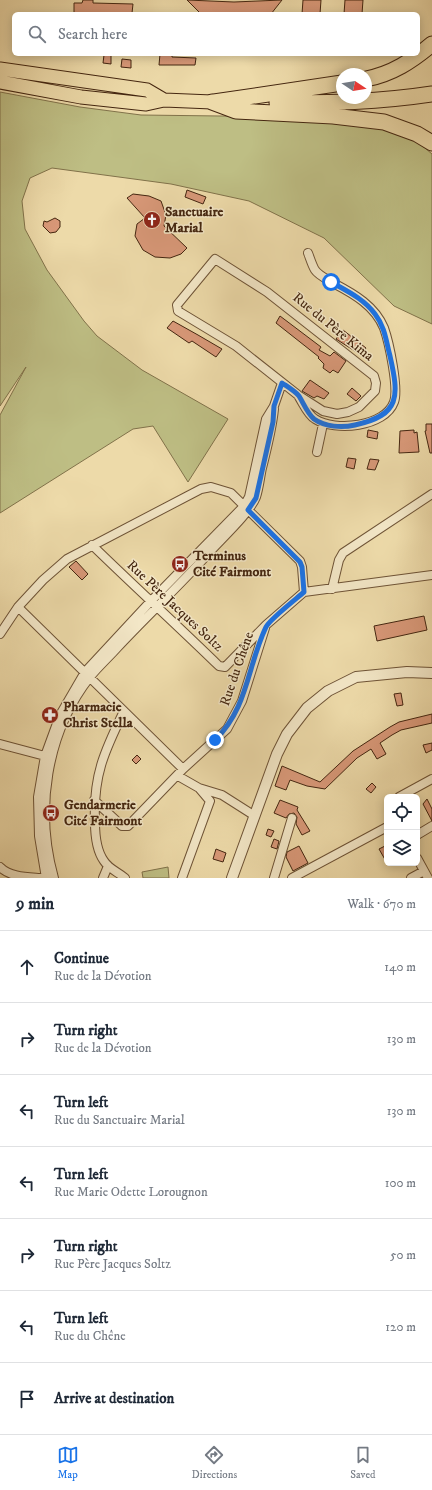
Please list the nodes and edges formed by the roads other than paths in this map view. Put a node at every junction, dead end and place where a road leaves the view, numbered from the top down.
1 (432, 44) edge
2 (420, 54) edge
3 (418, 56) edge
4 (0, 69) edge
5 (372, 78) edge
6 (0, 82) edge
7 (336, 84) edge
8 (432, 94) edge
9 (164, 100) junction
10 (212, 102) junction
11 (432, 143) edge
12 (308, 253) dead end
13 (282, 383) junction
14 (298, 395) junction
15 (323, 424) junction
16 (317, 452) dead end
17 (432, 494) edge
18 (246, 508) junction
19 (92, 545) junction
20 (193, 564) junction
21 (432, 575) edge
22 (332, 589) junction
23 (304, 592) junction
24 (150, 602) junction
25 (18, 607) junction
26 (157, 608) junction
27 (266, 626) junction
28 (0, 634) edge
29 (432, 673) edge
30 (88, 675) junction
31 (124, 711) junction
32 (0, 744) edge
33 (45, 756) junction
34 (180, 773) junction
35 (432, 778) edge
36 (199, 788) junction
37 (404, 794) edge
38 (94, 800) junction
39 (256, 816) junction
40 (292, 818) dead end
41 (432, 826) edge
42 (384, 829) edge
43 (420, 833) edge
44 (420, 863) edge
45 (108, 866) junction
46 (0, 867) edge
47 (426, 874) edge
48 (40, 878) edge
49 (46, 878) edge
50 (54, 878) edge
51 (103, 878) edge
52 (125, 878) edge
53 (182, 878) edge
54 (232, 878) edge
55 (274, 878) edge
56 (292, 878) edge
57 (411, 878) edge

1 - 2 highway
3 - 5 highway
4 - 9 main road
6 - 9 main road
7 - 10 highway
8 - 10 highway
9 - 10 main road
10 - 11 highway
12 - 15 street
13 - 14 street, Rue du Père Kima
13 - 14 street, Rue du Père Kima
13 - 18 street
14 - 15 street
15 - 16 street
17 - 22 street
18 - 19 street
18 - 20 street
18 - 23 street
19 - 24 street, Rue Père Jacques Soltz
19 - 25 street
20 - 24 street
20 - 26 street
21 - 22 street
22 - 23 street
23 - 27 street, Rue Père Jacques Soltz
24 - 26 street, Rue Père Jacques Soltz
24 - 30 street
25 - 28 street
25 - 30 street
26 - 27 street, Rue Père Jacques Soltz
26 - 30 street
27 - 34 street, Rue du Chêne
29 - 39 street
30 - 31 street
30 - 33 street
30 - 50 street
31 - 34 street
31 - 38 street
32 - 33 street
33 - 49 street
34 - 36 street
34 - 38 street, Rue du Chêne
35 - 37 street
36 - 39 street
36 - 53 street
38 - 45 street
39 - 54 street
40 - 55 street
41 - 43 street
42 - 56 street
44 - 47 street
45 - 51 street
45 - 52 street
46 - 48 street
47 - 57 street

